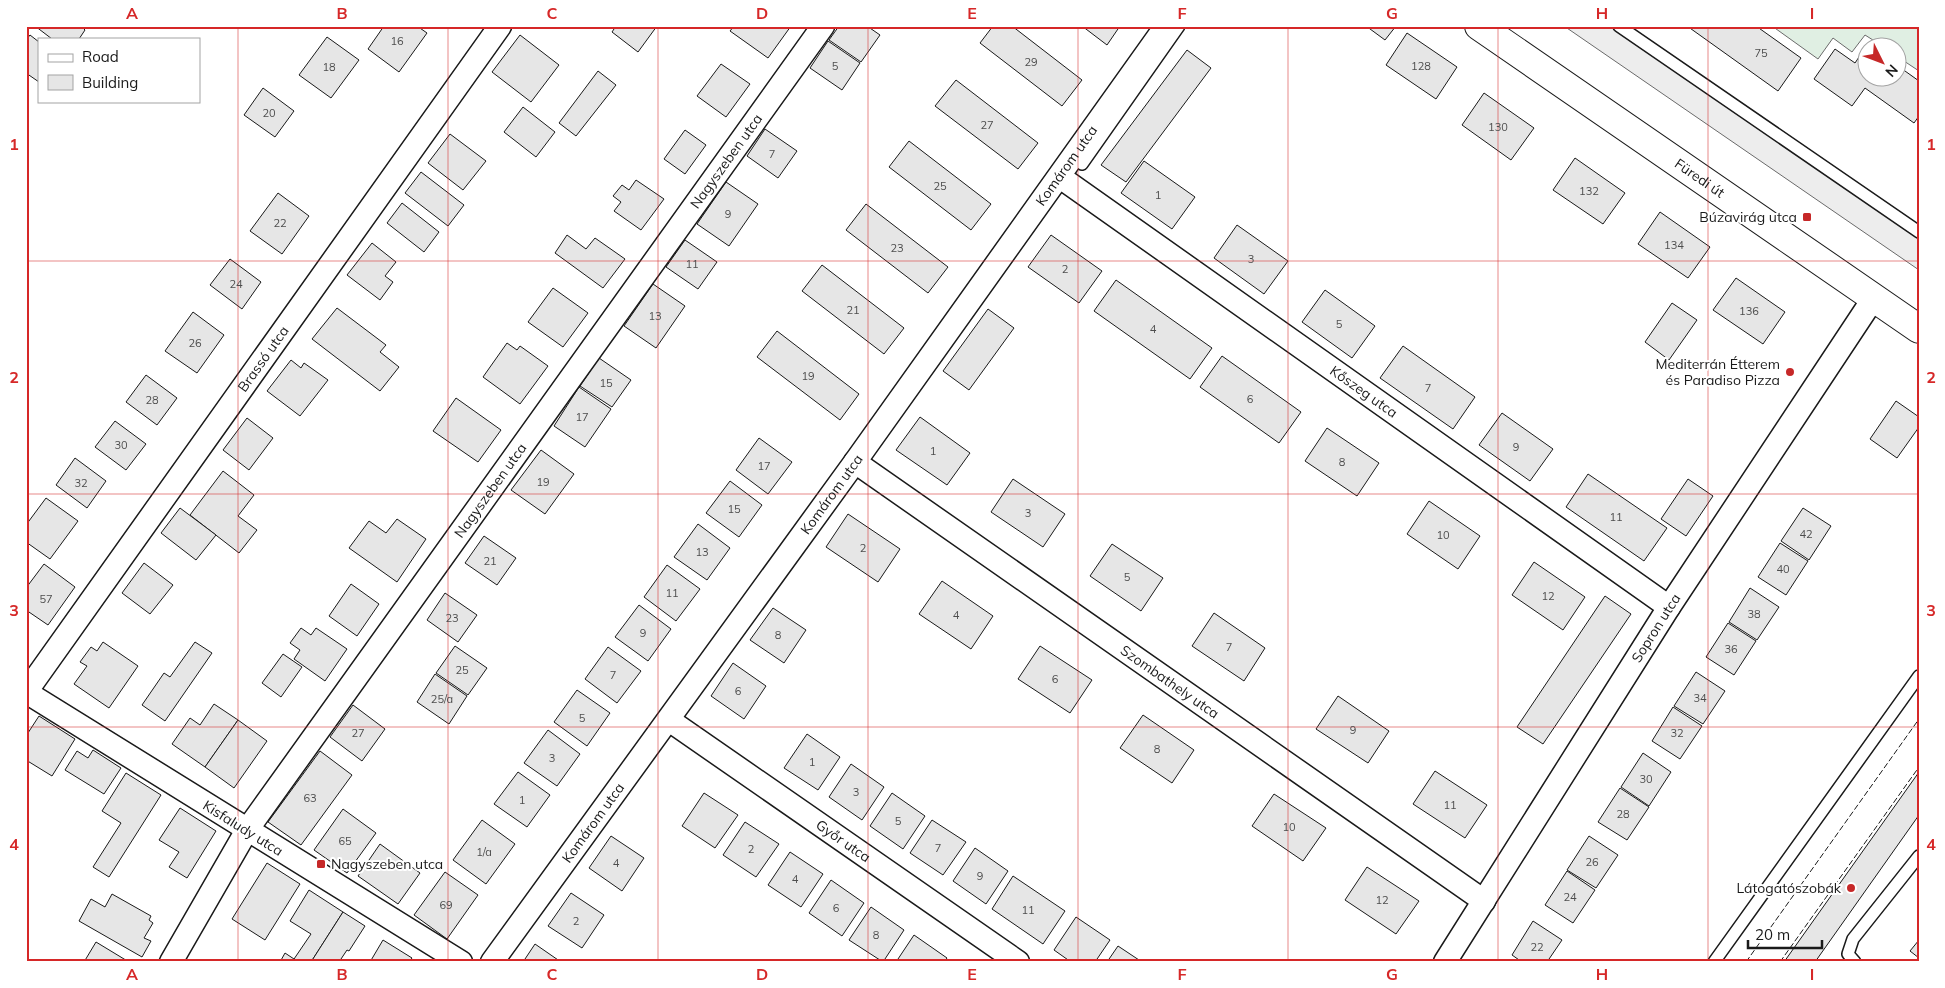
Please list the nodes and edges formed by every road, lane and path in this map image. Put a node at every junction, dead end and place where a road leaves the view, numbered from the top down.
1 (500, 26) edge
2 (823, 26) edge
3 (1166, 26) edge
4 (1180, 26) edge
5 (1479, 26) edge
6 (1619, 26) edge
7 (1090, 144) junction
8 (1082, 164) dead end
9 (1060, 177) junction
10 (1919, 232) edge
11 (1873, 299) junction
12 (1919, 329) edge
13 (855, 462) junction
14 (1669, 607) junction
15 (1919, 676) edge
16 (26, 692) edge
17 (669, 720) junction
18 (247, 830) junction
19 (1919, 856) edge
20 (1484, 902) junction
21 (171, 962) edge
22 (461, 962) edge
23 (492, 962) edge
24 (1018, 962) edge
25 (1445, 962) edge
26 (1714, 962) edge
27 (1855, 962) edge

1 - 16 street, Brassó utca
2 - 18 street, Nagyszeben utca
3 - 7 street, Komárom utca
4 - 7 lane
5 - 11 main road, Füredi út
6 - 10 lane
7 - 8 lane
7 - 9 street, Komárom utca
9 - 13 street, Komárom utca
9 - 14 street, Kőszeg utca
11 - 12 main road, Füredi út
11 - 14 street, Sopron utca
13 - 17 street, Komárom utca
13 - 20 street, Szombathely utca
14 - 20 street, Sopron utca
15 - 26 lane
16 - 18 street, Kisfaludy utca
17 - 23 street, Komárom utca
17 - 24 street, Győr utca
18 - 21 street, Nagyszeben utca
18 - 22 street, Kisfaludy utca
19 - 27 lane
20 - 25 street, Sopron utca

